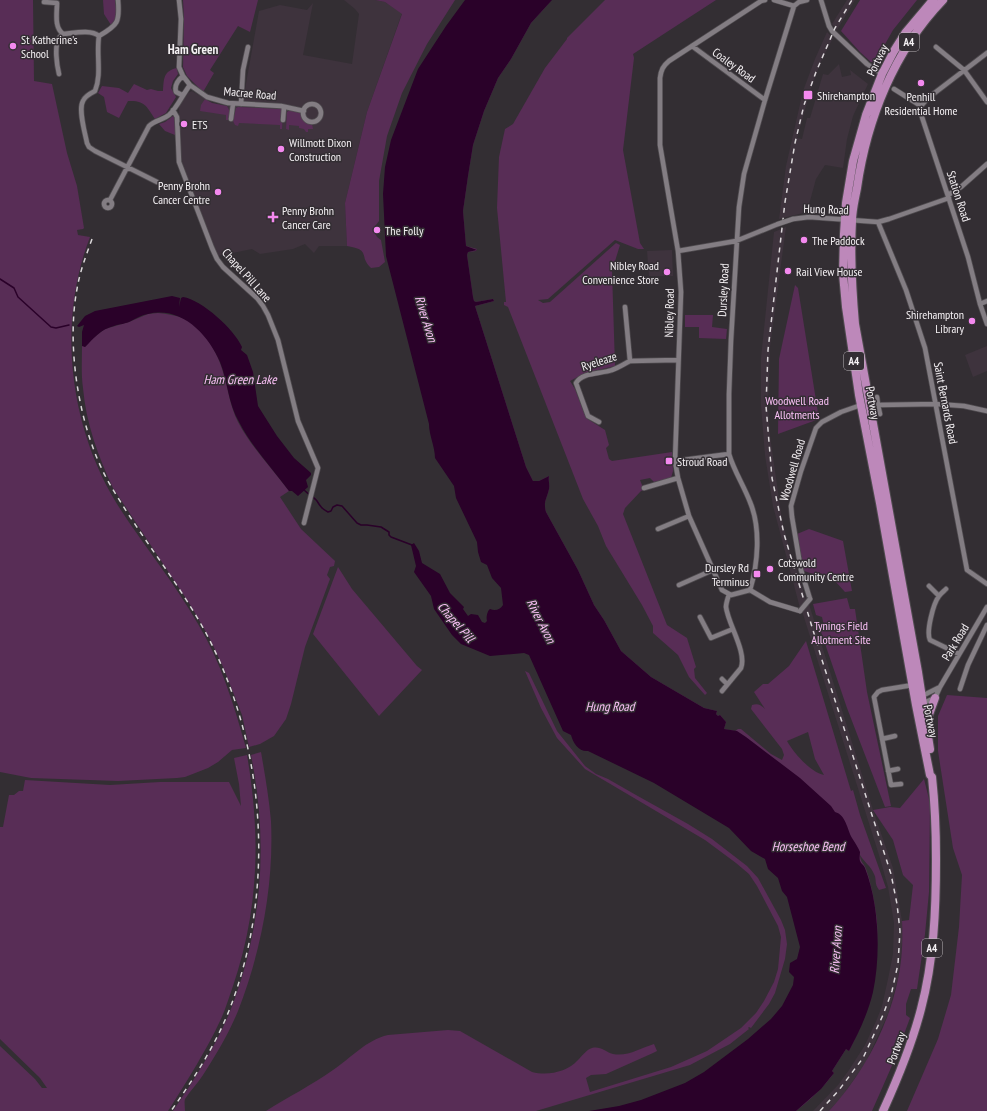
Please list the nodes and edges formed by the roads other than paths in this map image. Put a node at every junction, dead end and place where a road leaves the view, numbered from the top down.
1 (118, 0) edge
2 (179, 0) edge
3 (766, 0) edge
4 (774, 0) edge
5 (807, 0) edge
6 (821, 0) edge
7 (933, 0) edge
8 (943, 0) edge
9 (44, 2) dead end
10 (794, 6) junction
11 (63, 34) junction
12 (99, 36) junction
13 (692, 46) junction
14 (248, 47) dead end
15 (936, 47) dead end
16 (987, 53) edge
17 (964, 70) junction
18 (59, 74) dead end
19 (882, 74) junction
20 (183, 76) junction
21 (190, 85) junction
22 (894, 89) dead end
23 (182, 95) junction
24 (765, 100) junction
25 (987, 102) edge
26 (233, 104) junction
27 (241, 104) junction
28 (284, 106) junction
29 (920, 106) junction
30 (173, 110) junction
31 (304, 111) dead end
32 (231, 119) dead end
33 (283, 120) dead end
34 (987, 164) edge
35 (128, 167) junction
36 (157, 182) dead end
37 (949, 196) junction
38 (110, 200) dead end
39 (848, 220) junction
40 (878, 222) junction
41 (736, 241) junction
42 (678, 250) junction
43 (987, 301) edge
44 (980, 304) junction
45 (625, 307) dead end
46 (987, 324) edge
47 (678, 360) junction
48 (630, 361) junction
49 (877, 397) dead end
50 (937, 404) junction
51 (861, 405) junction
52 (878, 405) junction
53 (987, 411) edge
54 (880, 414) dead end
55 (599, 422) dead end
56 (729, 454) junction
57 (675, 461) junction
58 (678, 478) junction
59 (644, 488) dead end
60 (689, 516) junction
61 (304, 523) dead end
62 (658, 530) dead end
63 (713, 570) junction
64 (987, 584) edge
65 (679, 585) dead end
66 (929, 586) dead end
67 (946, 589) dead end
68 (750, 590) junction
69 (729, 594) junction
70 (939, 596) junction
71 (987, 607) edge
72 (700, 617) dead end
73 (987, 625) edge
74 (733, 628) junction
75 (959, 654) junction
76 (722, 679) dead end
77 (727, 684) junction
78 (916, 684) junction
79 (940, 687) junction
80 (960, 689) dead end
81 (722, 691) dead end
82 (935, 698) junction
83 (919, 701) junction
84 (926, 723) junction
85 (895, 736) dead end
86 (882, 739) junction
87 (898, 769) dead end
88 (888, 771) junction
89 (932, 777) junction
90 (901, 784) dead end
91 (883, 1111) edge

1 - 12 street
2 - 20 street, Macrae Road
3 - 13 street, Nibley Road
4 - 10 street
5 - 10 street
6 - 19 street
7 - 19 highway, Portway / A4
8 - 39 highway, Portway / A4
9 - 11 street
10 - 24 street, Dursley Road
11 - 12 street
11 - 18 street
12 - 35 street
13 - 24 street, Coaley Road
13 - 42 street, Nibley Road
14 - 27 street
15 - 17 street
16 - 17 street
17 - 25 street
17 - 29 street
19 - 39 highway, Portway / A4
20 - 21 street, Macrae Road
20 - 23 street
21 - 23 street
21 - 26 street, Macrae Road
22 - 29 street
23 - 30 street
24 - 41 street, Dursley Road
26 - 27 street, Macrae Road
26 - 32 street
27 - 28 street, Macrae Road
28 - 31 street, Macrae Road
28 - 33 street
29 - 37 street, Station Road
30 - 35 street
30 - 61 street, Chapel Pill Lane
34 - 37 street, Hung Road
35 - 36 street
35 - 38 street
37 - 40 street, Hung Road
37 - 44 street, Station Road
39 - 40 street, Hung Road
39 - 41 street, Hung Road, bridge
39 - 51 highway, Portway / A4
39 - 78 highway, Portway / A4
40 - 50 street, Saint Bernards Road
41 - 42 street, Hung Road
41 - 56 street, Dursley Road
42 - 47 street, Nibley Road
43 - 44 street
44 - 46 street, Station Road
45 - 48 street
47 - 48 street
47 - 57 street, Nibley Road
48 - 55 street, Ryeleaze
49 - 52 street
50 - 52 street
50 - 53 street
50 - 64 street, Saint Bernards Road
51 - 68 street, Woodwell Road, bridge
51 - 78 highway, Portway / A4
52 - 54 street
56 - 57 street
56 - 68 street, Dursley Road
57 - 58 street, Nibley Road
58 - 59 street
58 - 60 street, Nibley Road
60 - 62 street
60 - 63 street, Nibley Road
63 - 65 street
63 - 69 street, Nibley Road
66 - 70 street
67 - 70 street
68 - 69 street
69 - 74 street
70 - 75 street
71 - 75 street, Park Road
72 - 74 street
73 - 80 street, Park Road
74 - 77 street
75 - 79 street, Park Road
76 - 77 street
77 - 81 street
78 - 83 highway, Portway / A4
78 - 86 street
79 - 82 street, Park Road
79 - 83 street
82 - 83 street
82 - 84 highway
83 - 84 highway, Portway / A4
83 - 89 highway, Portway / A4
84 - 89 highway, Portway / A4
85 - 86 street
86 - 88 street
87 - 88 street
88 - 90 street
89 - 91 highway, Portway / A4

